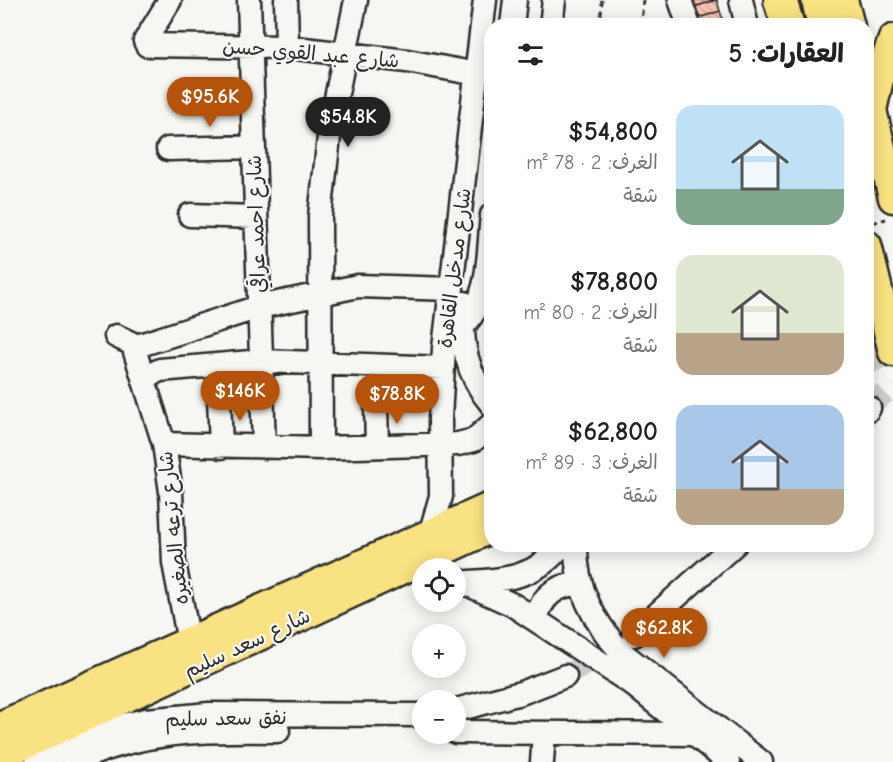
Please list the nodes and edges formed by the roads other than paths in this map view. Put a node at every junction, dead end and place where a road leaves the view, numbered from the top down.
1 (170, 0) edge
2 (249, 0) edge
3 (286, 0) edge
4 (357, 0) edge
5 (485, 0) edge
6 (498, 0) edge
7 (515, 0) edge
8 (554, 0) edge
9 (680, 0) edge
10 (741, 0) edge
11 (780, 0) edge
12 (816, 0) edge
13 (843, 0) edge
14 (485, 18) edge
15 (496, 18) edge
16 (513, 18) edge
17 (552, 18) edge
18 (686, 18) edge
19 (745, 18) edge
20 (786, 18) edge
21 (820, 18) edge
22 (848, 18) edge
23 (893, 39) edge
24 (250, 45) junction
25 (287, 47) junction
26 (344, 54) junction
27 (484, 83) edge
28 (874, 90) edge
29 (484, 96) edge
30 (484, 104) edge
31 (874, 117) edge
32 (254, 147) junction
33 (168, 149) dead end
34 (893, 198) edge
35 (190, 215) dead end
36 (256, 217) junction
37 (874, 274) edge
38 (484, 284) edge
39 (452, 289) junction
40 (321, 294) junction
41 (259, 307) junction
42 (461, 329) junction
43 (116, 336) dead end
44 (138, 346) junction
45 (893, 352) edge
46 (262, 361) junction
47 (321, 362) junction
48 (443, 368) junction
49 (144, 378) junction
50 (484, 392) edge
51 (219, 398) dead end
52 (376, 404) dead end
53 (484, 431) edge
54 (164, 444) junction
55 (440, 444) junction
56 (377, 446) junction
57 (220, 447) junction
58 (264, 447) junction
59 (321, 448) junction
60 (484, 510) edge
61 (484, 532) edge
62 (430, 535) junction
63 (556, 552) edge
64 (577, 552) edge
65 (726, 552) edge
66 (436, 558) edge
67 (412, 571) edge
68 (466, 581) edge
69 (466, 583) edge
70 (581, 584) junction
71 (536, 620) junction
72 (634, 635) dead end
73 (189, 642) junction
74 (565, 676) tunnel mouth
75 (466, 708) edge
76 (412, 715) edge
77 (0, 726) edge
78 (412, 732) edge
79 (466, 732) edge
80 (544, 733) junction
81 (695, 734) junction
82 (127, 742) junction
83 (0, 756) edge
84 (37, 762) edge
85 (74, 762) edge
86 (111, 762) edge
87 (542, 762) edge
88 (728, 762) edge
89 (761, 762) edge

1 - 24 street, شارع عبد القوي حسن
2 - 24 street, شارع احمد عراقي
3 - 25 street
4 - 26 street
5 - 14 street, شارع مدخل القاهرة
6 - 15 street
7 - 16 street
8 - 17 street
9 - 18 street
10 - 19 street
11 - 20 highway
12 - 21 main road
13 - 22 main road
23 - 28 main road
24 - 25 street, شارع عبد القوي حسن
24 - 32 street, شارع احمد عراقي
25 - 26 street, شارع عبد القوي حسن
26 - 27 street, شارع عبد القوي حسن
26 - 40 street
29 - 39 street, شارع مدخل القاهرة
30 - 42 street, شارع مدخل القاهرة
31 - 34 main road
32 - 33 street
32 - 36 street, شارع احمد عراقي
35 - 36 street
36 - 41 street, شارع احمد عراقي
37 - 45 main road
38 - 42 street
39 - 40 street
39 - 48 street, شارع مدخل القاهرة
40 - 41 street
40 - 47 street
41 - 44 street
41 - 46 street, شارع احمد عراقي
42 - 50 street, شارع مدخل القاهرة
43 - 44 street
44 - 49 street, شارع ترعه الصغيره
46 - 47 street
46 - 49 street
46 - 58 street, شارع احمد عراقي
47 - 48 street
47 - 59 street
48 - 55 street, شارع مدخل القاهرة
49 - 54 street, شارع ترعه الصغيره
51 - 57 street
52 - 56 street
53 - 55 street
54 - 57 street
54 - 73 street, شارع ترعه الصغيره
55 - 56 street
55 - 62 street, شارع مدخل القاهرة
56 - 59 street
57 - 58 street
58 - 59 street
60 - 62 main road, شارع سعد سليم
61 - 66 main road, شارع سعد سليم
62 - 73 main road, شارع سعد سليم
63 - 68 street
64 - 70 street
65 - 72 street
67 - 83 main road, شارع سعد سليم
69 - 71 street
70 - 71 street
70 - 89 street
71 - 81 street
73 - 77 main road, شارع سعد سليم
74 - 75 street
76 - 84 street, نفق سعد سليم
78 - 82 street
79 - 80 street
80 - 81 street
80 - 87 street
81 - 88 street
82 - 85 street
82 - 86 street

